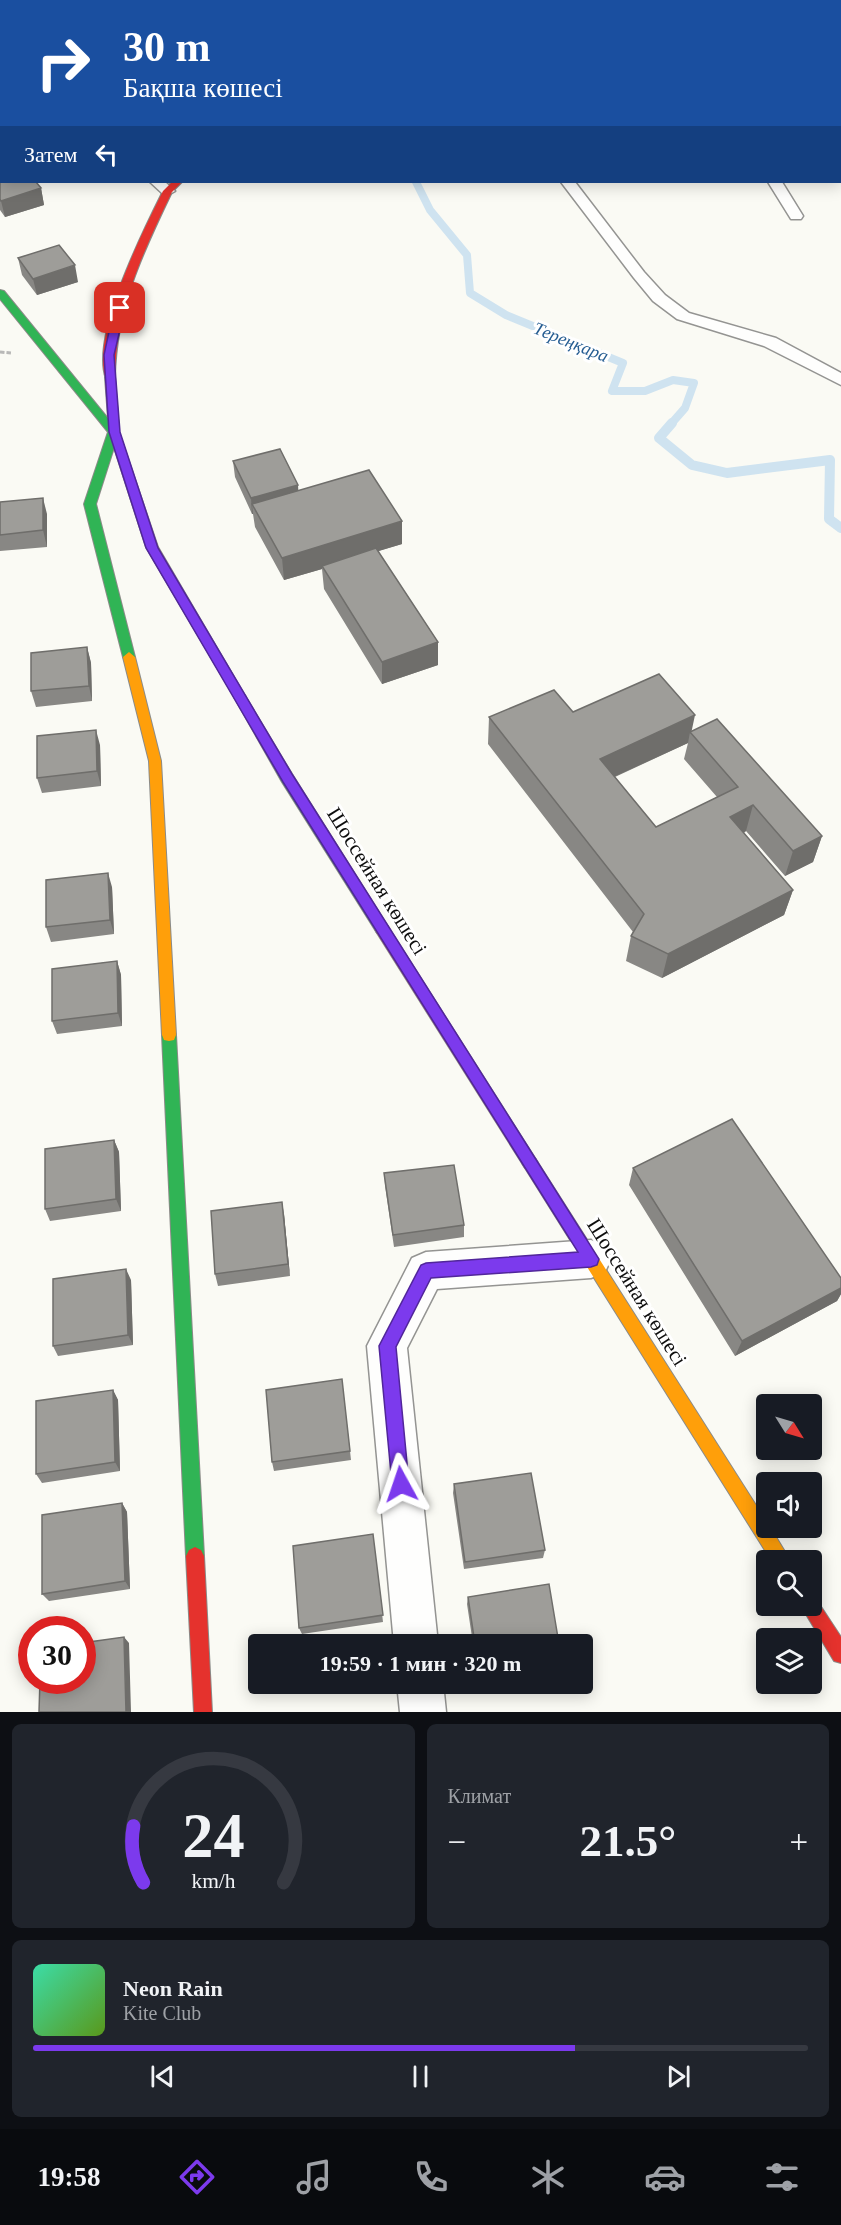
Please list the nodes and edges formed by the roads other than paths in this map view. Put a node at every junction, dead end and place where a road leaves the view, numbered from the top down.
1 (569, 183) edge
2 (776, 183) edge
3 (167, 185) edge
4 (796, 216) dead end
5 (0, 293) edge
6 (841, 380) edge
7 (114, 432) junction
8 (591, 1259) junction
9 (775, 1550) edge
10 (817, 1616) edge
11 (415, 1634) edge
12 (841, 1654) edge
13 (421, 1694) edge
14 (203, 1712) edge
15 (423, 1712) edge

1 - 6 lane
2 - 4 lane
3 - 7 main road, Шоссейная көшесі
5 - 7 main road
7 - 8 main road, Шоссейная көшесі
7 - 14 main road
8 - 9 main road, Шоссейная көшесі
8 - 11 street
10 - 12 main road
13 - 15 street

